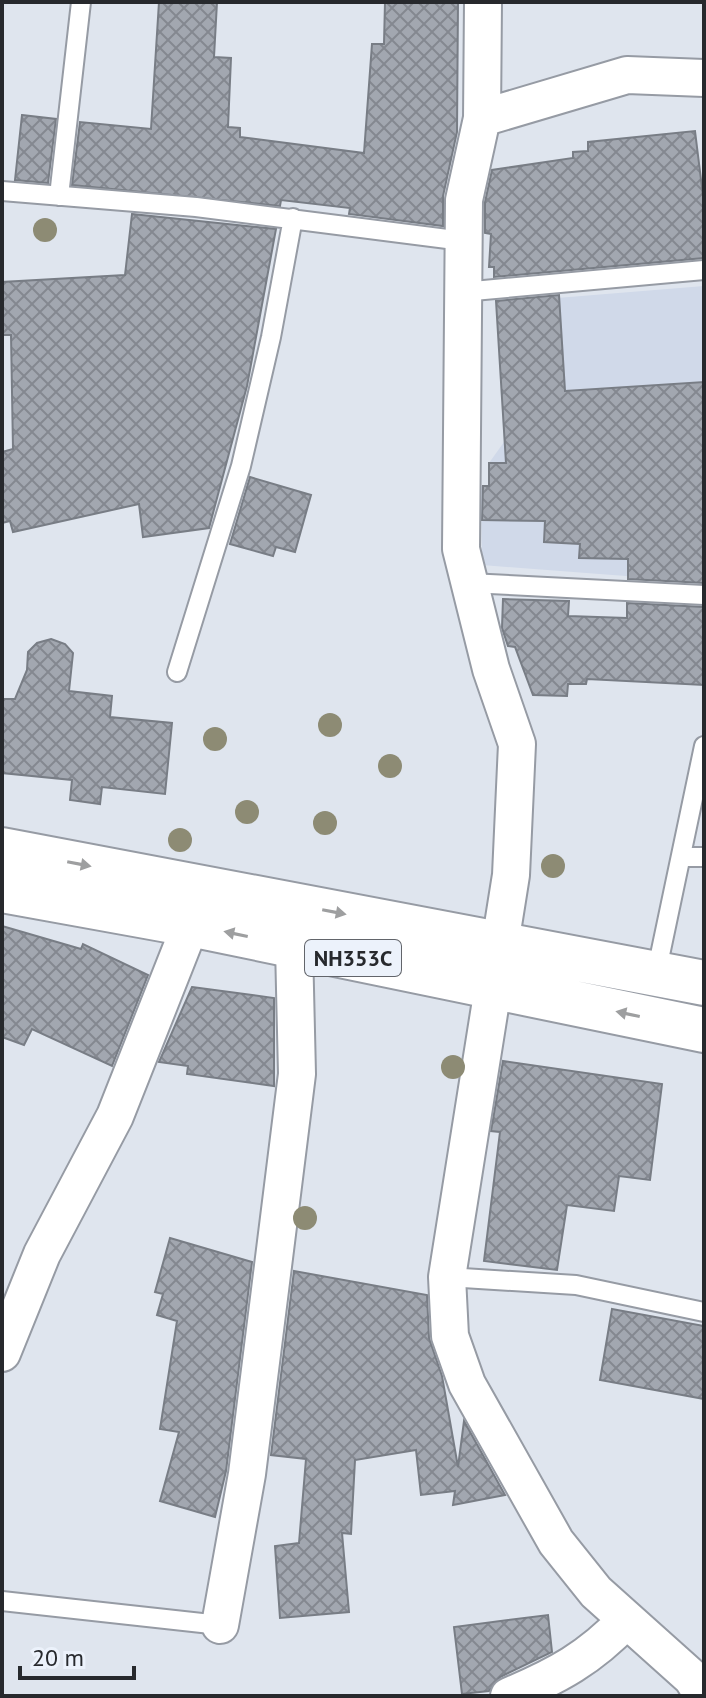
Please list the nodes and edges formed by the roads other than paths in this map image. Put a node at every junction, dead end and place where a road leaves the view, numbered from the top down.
1 (81, 2) edge
2 (483, 2) edge
3 (704, 78) edge
4 (482, 118) junction
5 (2, 191) edge
6 (59, 196) junction
7 (293, 218) junction
8 (463, 241) junction
9 (704, 270) edge
10 (462, 292) junction
11 (469, 583) junction
12 (704, 595) edge
13 (177, 672) dead end
14 (704, 746) edge
15 (2, 850) edge
16 (682, 857) junction
17 (704, 857) edge
18 (2, 890) edge
19 (198, 906) junction
20 (498, 943) junction
21 (294, 946) junction
22 (656, 974) junction
23 (704, 983) edge
24 (494, 987) junction
25 (704, 1030) edge
26 (447, 1277) junction
27 (704, 1312) edge
28 (2, 1353) edge
29 (2, 1601) edge
30 (626, 1620) junction
31 (220, 1625) joint
32 (509, 1696) edge
33 (703, 1696) edge

1 - 6 lane
2 - 4 street
3 - 4 street
4 - 8 street
5 - 6 lane
6 - 7 lane
7 - 8 lane
7 - 13 lane
8 - 10 street
9 - 10 lane
10 - 11 street
11 - 12 lane
11 - 20 street
14 - 16 lane
15 -> 19 highway, NH353C
16 - 17 lane
16 - 22 lane
18 - 19 highway, NH353C
19 -> 20 highway, NH353C
21 -> 19 highway, NH353C
19 - 28 street
20 - 22 highway, NH353C
20 - 24 street
21 - 24 highway, NH353C
21 - 31 street
22 - 23 highway, NH353C
25 -> 24 highway, NH353C
24 - 26 street
26 - 27 lane
26 - 30 street
29 - 31 lane
30 - 32 street
30 - 33 street

